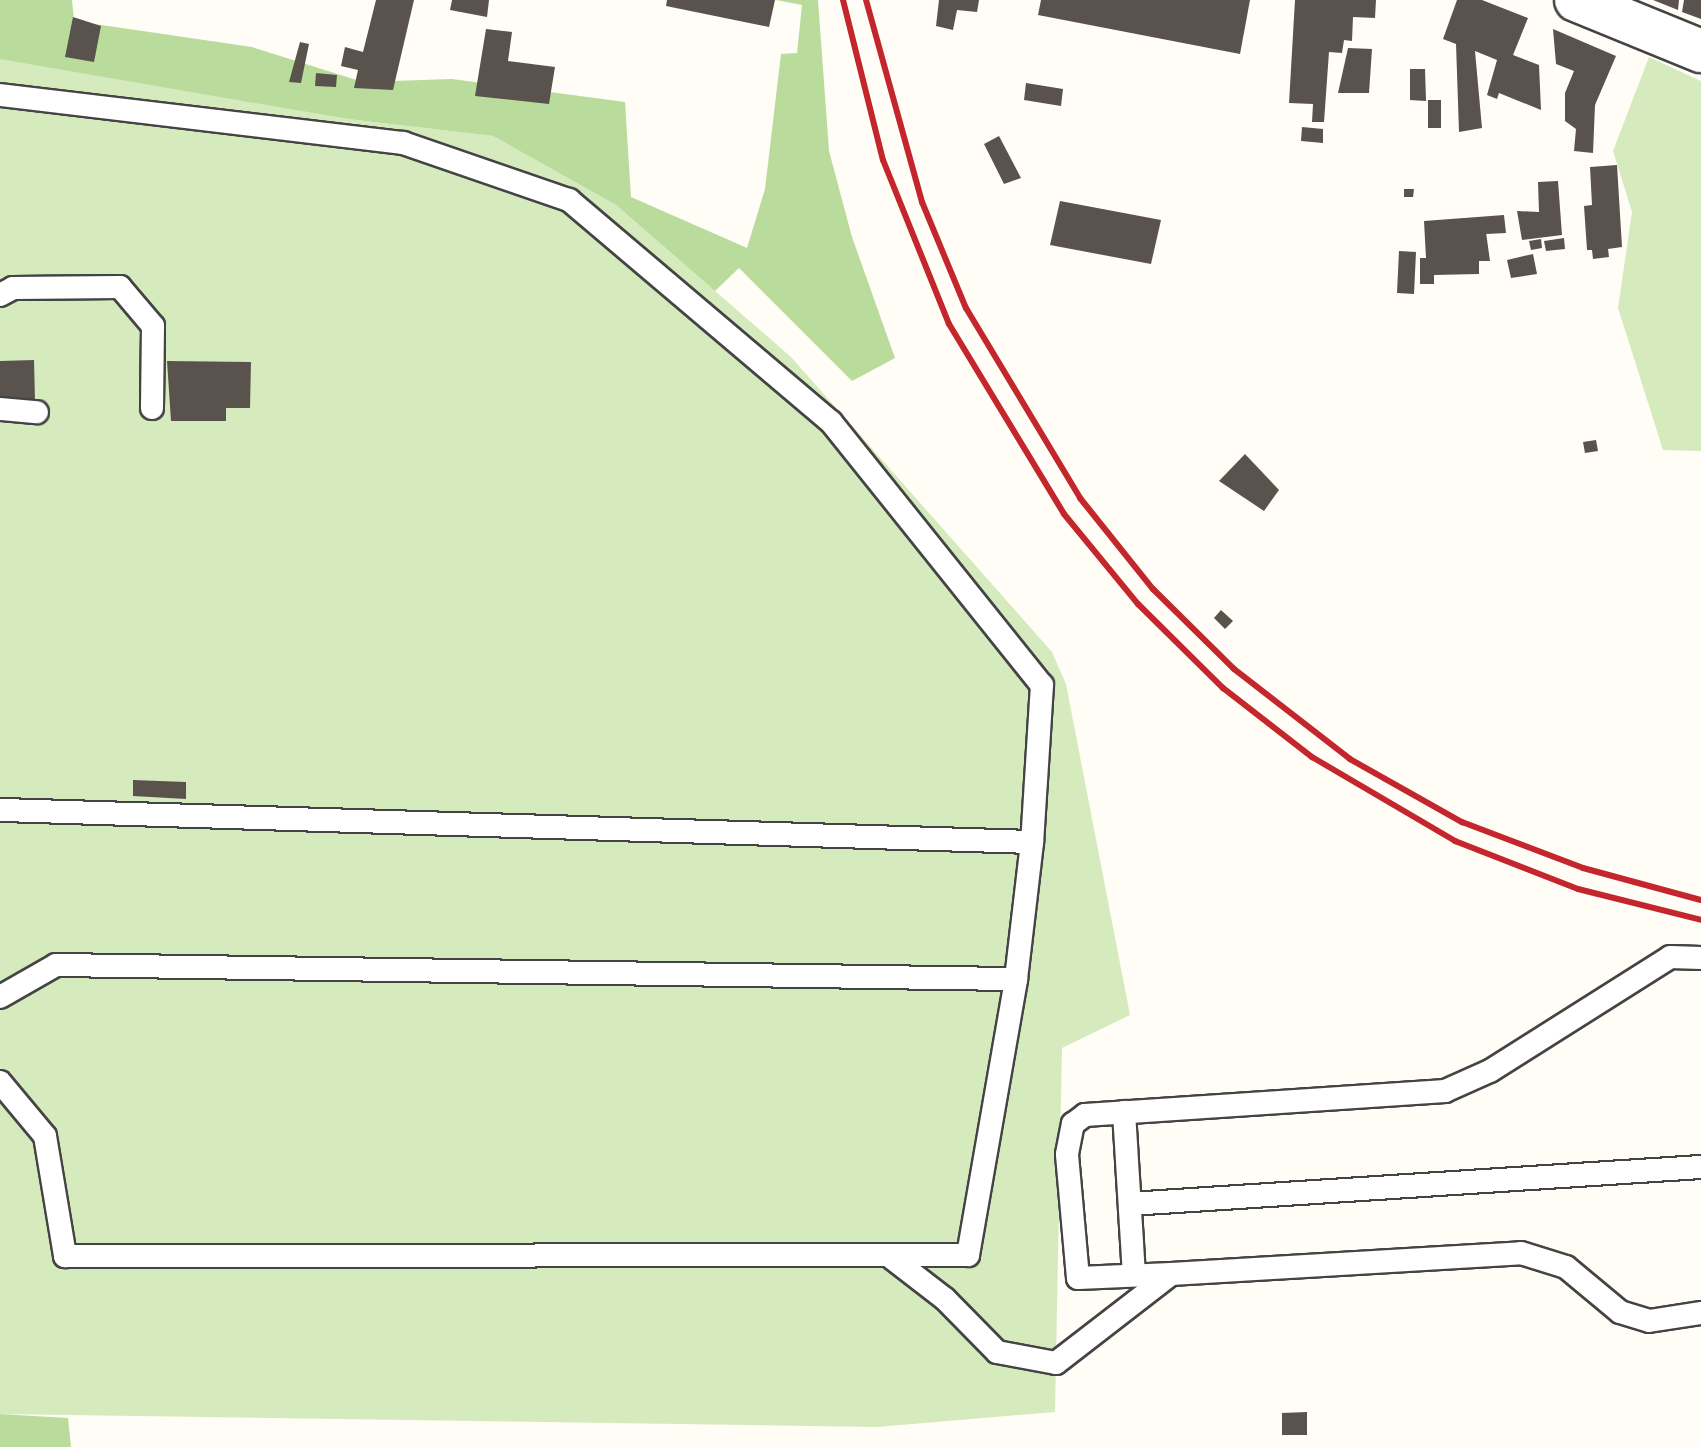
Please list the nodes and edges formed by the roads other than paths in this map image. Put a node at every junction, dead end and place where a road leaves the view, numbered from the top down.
1 (1576, 0) edge
2 (1701, 51) edge
3 (0, 95) edge
4 (0, 295) edge
5 (152, 408) dead end
6 (0, 409) edge
7 (37, 412) dead end
8 (0, 810) edge
9 (1032, 842) junction
10 (1701, 958) edge
11 (1016, 979) junction
12 (0, 997) edge
13 (0, 1082) edge
14 (1124, 1112) junction
15 (1701, 1167) edge
16 (1130, 1204) junction
17 (888, 1255) junction
18 (1171, 1274) junction
19 (1134, 1275) junction
20 (1701, 1313) edge

1 - 2 street
3 - 9 lane
4 - 5 lane
6 - 7 lane
8 - 9 lane
9 - 11 lane
10 - 14 lane
11 - 12 lane
11 - 17 lane
13 - 17 lane
14 - 16 lane
14 - 19 lane
15 - 16 lane
16 - 19 lane
17 - 18 lane
18 - 19 lane
18 - 20 lane

